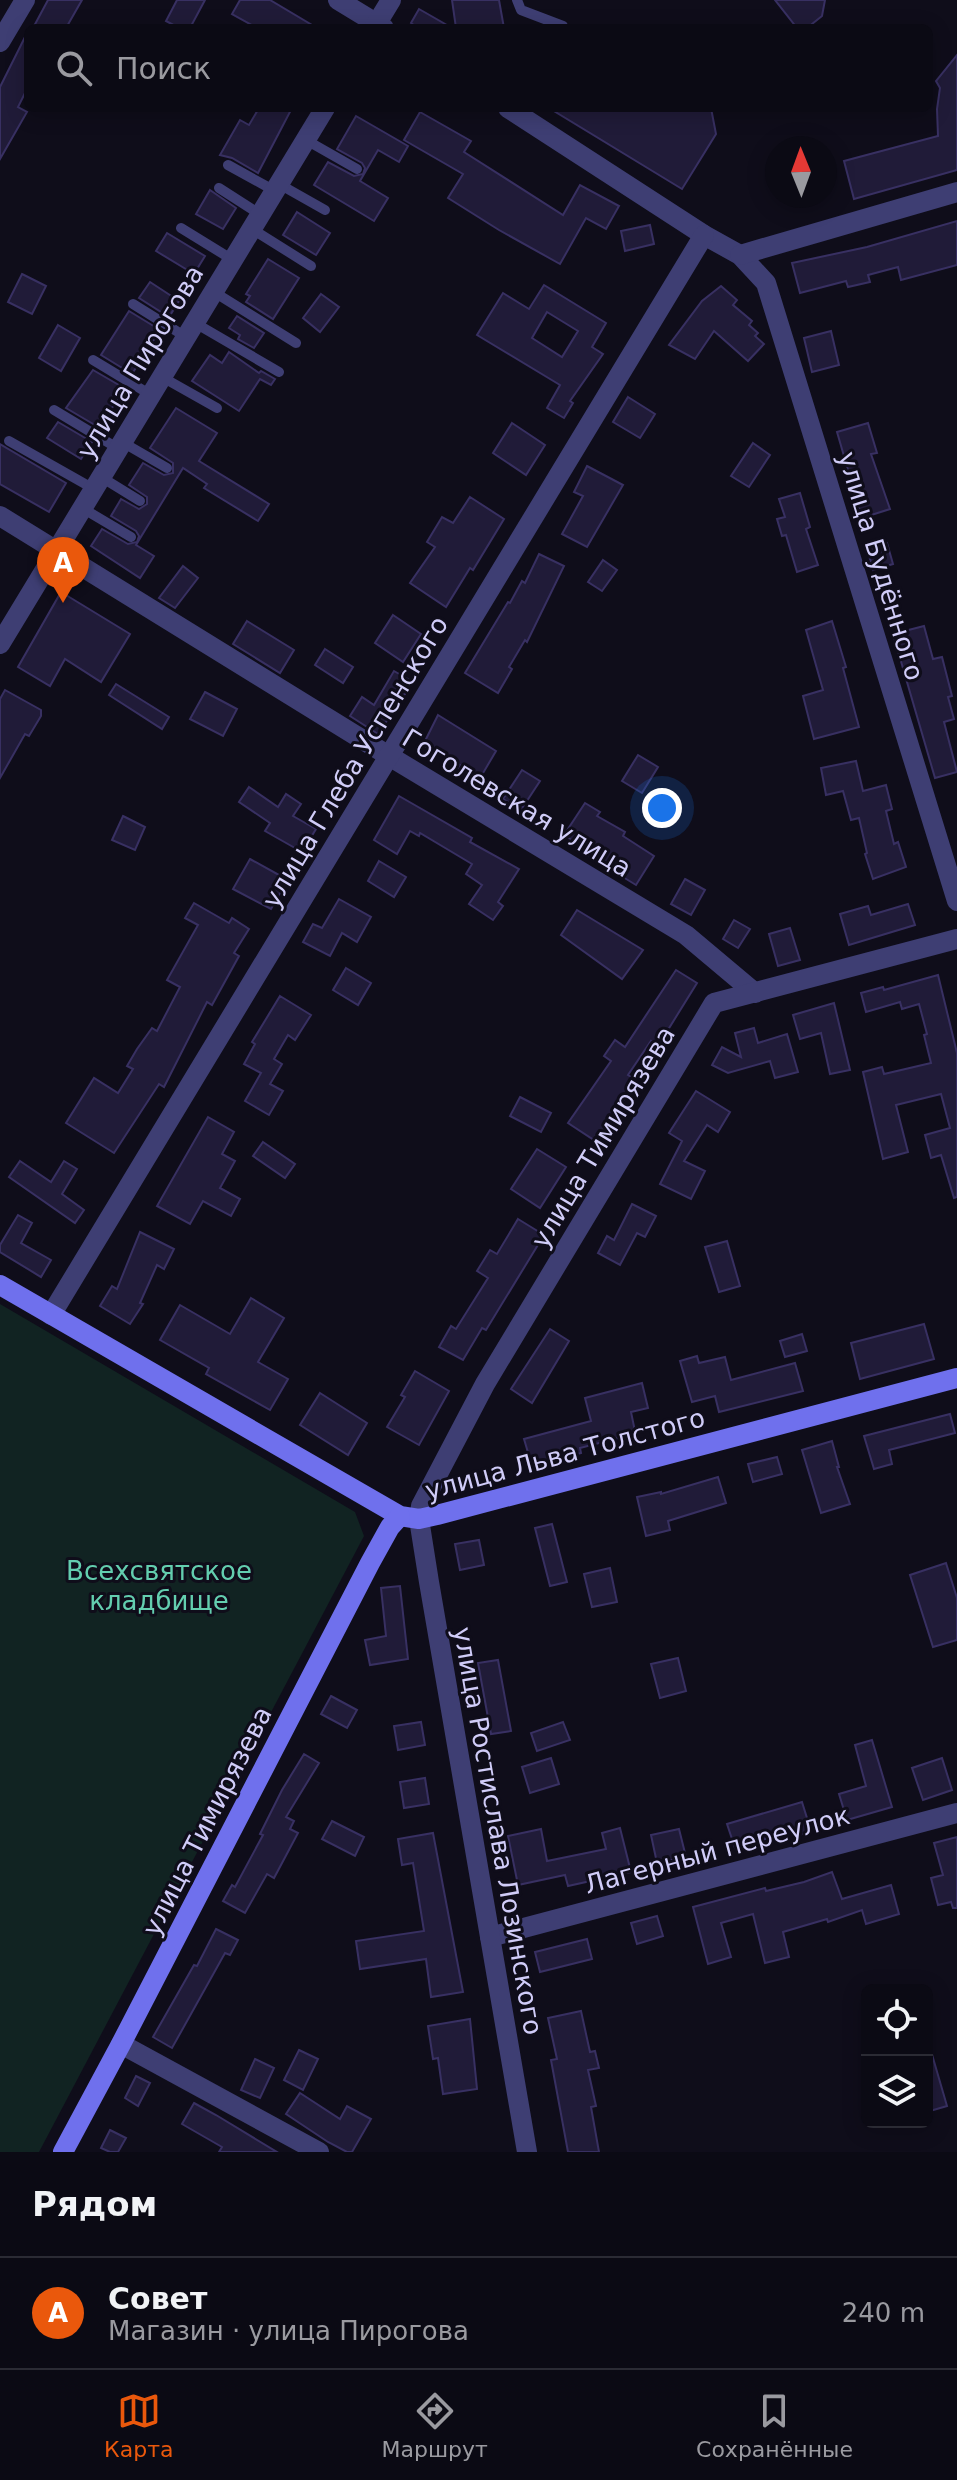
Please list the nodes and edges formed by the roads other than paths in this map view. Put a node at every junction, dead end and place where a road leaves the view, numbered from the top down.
1 (25, 0) edge
2 (338, 0) edge
3 (391, 0) edge
4 (517, 0) edge
5 (375, 24) edge
6 (379, 24) edge
7 (558, 24) edge
8 (0, 42) edge
9 (323, 112) edge
10 (514, 112) edge
11 (306, 140) junction
12 (228, 165) dead end
13 (357, 169) dead end
14 (277, 187) junction
15 (219, 188) dead end
16 (957, 192) edge
17 (325, 210) dead end
18 (256, 222) junction
19 (181, 228) dead end
20 (704, 235) junction
21 (740, 255) junction
22 (233, 260) junction
23 (311, 266) dead end
24 (214, 292) junction
25 (133, 304) dead end
26 (190, 330) junction
27 (296, 343) dead end
28 (93, 360) dead end
29 (279, 372) dead end
30 (162, 377) junction
31 (151, 395) junction
32 (217, 408) dead end
33 (54, 410) dead end
34 (9, 441) dead end
35 (120, 446) junction
36 (167, 468) dead end
37 (98, 483) junction
38 (140, 501) dead end
39 (82, 508) junction
40 (0, 516) edge
41 (131, 537) dead end
42 (56, 550) junction
43 (0, 644) edge
44 (389, 756) junction
45 (957, 901) edge
46 (957, 939) edge
47 (755, 993) junction
48 (0, 1285) edge
49 (51, 1315) junction
50 (957, 1378) edge
51 (410, 1518) junction
52 (957, 1813) edge
53 (490, 1937) junction
54 (121, 2044) junction
55 (63, 2152) edge
56 (319, 2152) edge
57 (527, 2152) edge

1 - 8 street
2 - 5 street
3 - 6 street
4 - 7 lane
9 - 11 street, улица Пирогова
10 - 20 street, улица Будённого
11 - 13 lane
11 - 14 street, улица Пирогова
12 - 14 lane
14 - 17 lane
14 - 18 street, улица Пирогова
15 - 18 lane
16 - 21 street
18 - 22 street, улица Пирогова
18 - 23 lane
19 - 22 lane
20 - 21 street, улица Будённого
20 - 44 street, улица Глеба Успенского
21 - 45 street, улица Будённого
22 - 24 street, улица Пирогова
24 - 26 street, улица Пирогова
24 - 27 lane
25 - 26 lane
26 - 29 lane
26 - 30 street, улица Пирогова
28 - 31 lane
30 - 31 street, улица Пирогова
30 - 32 lane
31 - 35 street, улица Пирогова
33 - 35 lane
34 - 37 lane
35 - 36 lane
35 - 37 street, улица Пирогова
37 - 38 lane
37 - 39 street, улица Пирогова
39 - 41 lane
39 - 42 street, улица Пирогова
40 - 42 street, Гоголевская улица
42 - 43 street, улица Пирогова
42 - 44 street, Гоголевская улица
44 - 47 street, Гоголевская улица
44 - 49 street, улица Глеба Успенского
46 - 47 street, улица Тимирязева
47 - 51 street, улица Тимирязева
48 - 49 street, улица Льва Толстого
49 - 51 street, улица Льва Толстого
50 - 51 street, улица Льва Толстого
51 - 53 street, улица Ростислава Лозинского
51 - 54 street, улица Тимирязева
52 - 53 street, Лагерный переулок
53 - 57 street, улица Ростислава Лозинского
54 - 55 street, улица Тимирязева
54 - 56 street

